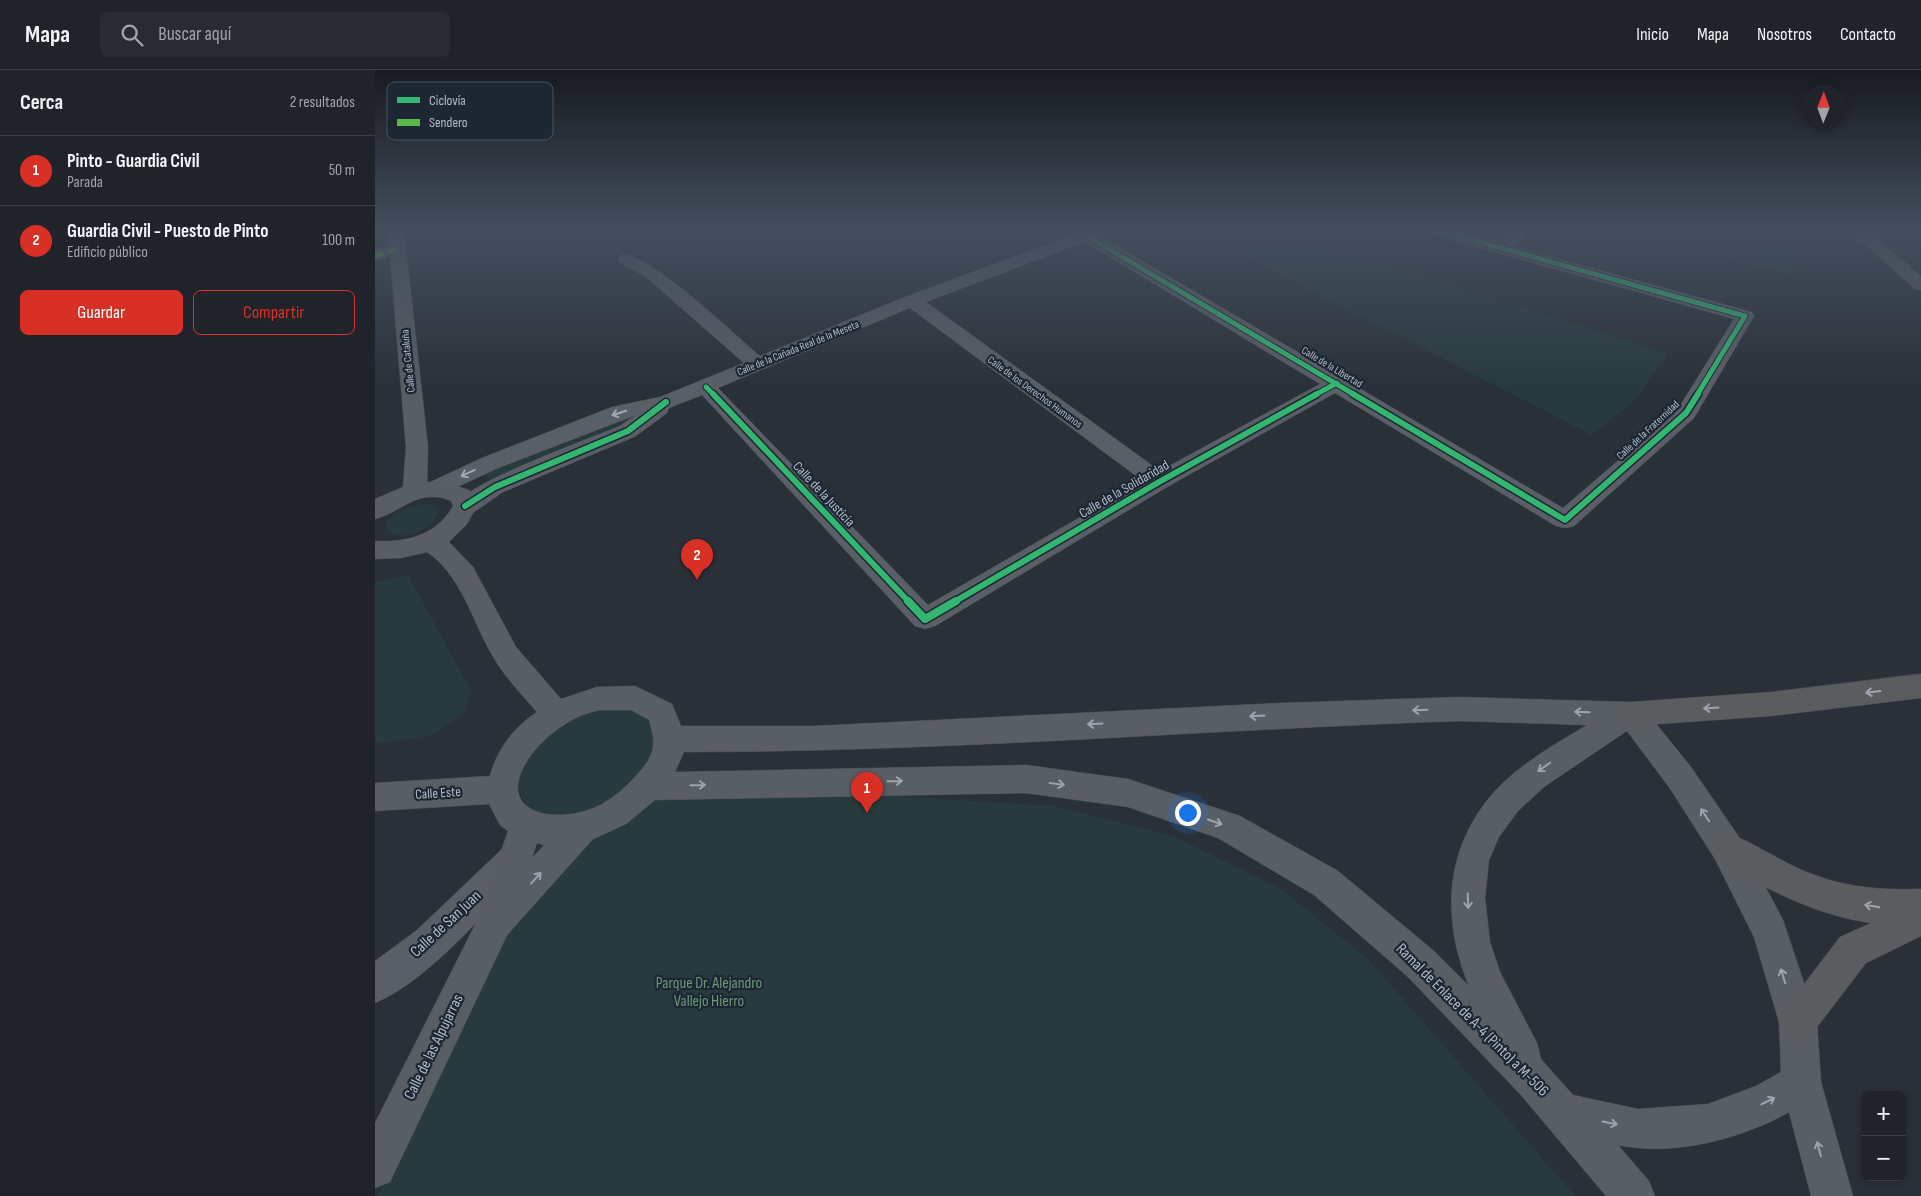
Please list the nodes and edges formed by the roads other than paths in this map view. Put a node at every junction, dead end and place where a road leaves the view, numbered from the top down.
1 (401, 284) edge
2 (664, 284) edge
3 (959, 284) edge
4 (1174, 284) edge
5 (1628, 284) edge
6 (912, 301) junction
7 (757, 364) junction
8 (1337, 383) junction
9 (706, 387) junction
10 (666, 402) junction
11 (1159, 482) junction
12 (424, 490) junction
13 (465, 506) junction
14 (375, 511) edge
15 (1565, 520) joint
16 (429, 541) junction
17 (375, 550) edge
18 (925, 619) joint
19 (1921, 686) edge
20 (557, 714) junction
21 (1631, 714) junction
22 (670, 740) junction
23 (649, 786) junction
24 (501, 790) junction
25 (375, 797) edge
26 (526, 826) junction
27 (582, 827) junction
28 (1727, 848) junction
29 (514, 860) junction
30 (1921, 906) edge
31 (1921, 918) edge
32 (492, 928) junction
33 (375, 984) edge
34 (1798, 1022) junction
35 (1534, 1080) junction
36 (1801, 1082) junction
37 (1563, 1113) junction
38 (375, 1167) edge
39 (1634, 1196) edge
40 (1832, 1196) edge

1 - 12 main road, Calle de Cataluña
2 - 7 street
3 - 6 street, Calle de la Cañada Real de la Meseta
4 - 8 street, Calle de la Libertad
5 - 15 street, Calle de la Fraternidad
6 - 7 street, Calle de la Cañada Real de la Meseta
6 - 11 street, Calle de los Derechos Humanos
7 - 9 street, Calle de la Cañada Real de la Meseta
8 - 11 street, Calle de la Solidaridad
8 - 15 street, Calle de la Libertad
9 - 10 street, Calle de la Cañada Real de la Meseta
9 - 18 street, Calle de la Justicia
10 -> 12 street, Calle de la Cañada Real de la Meseta
10 - 13 street, Calle de la Cañada Real de la Meseta
11 - 18 street, Calle de la Solidaridad
12 - 13 main road
12 - 14 main road
13 - 16 main road
16 - 17 main road
16 - 20 main road
19 -> 21 highway
20 - 22 main road
20 - 24 main road
21 -> 22 main road
28 -> 21 main road
21 -> 35 main road
22 - 23 main road
23 - 27 main road
23 -> 35 main road, Ramal de Enlace de A-4 (Pinto) a M-506
24 - 25 main road, Calle Este
24 - 26 main road
26 - 27 main road
26 - 29 main road
32 -> 27 main road
30 -> 28 highway
34 -> 28 main road
29 - 32 main road
29 - 33 street, Calle de San Juan
31 - 34 highway
32 - 38 main road, Calle de las Alpujarras
34 - 36 main road
35 - 37 main road, Ramal de Enlace de A-4 (Pinto) a M-506
37 -> 36 main road
40 -> 36 main road
37 - 39 main road, Ramal de Enlace de A-4 (Pinto) a M-506

